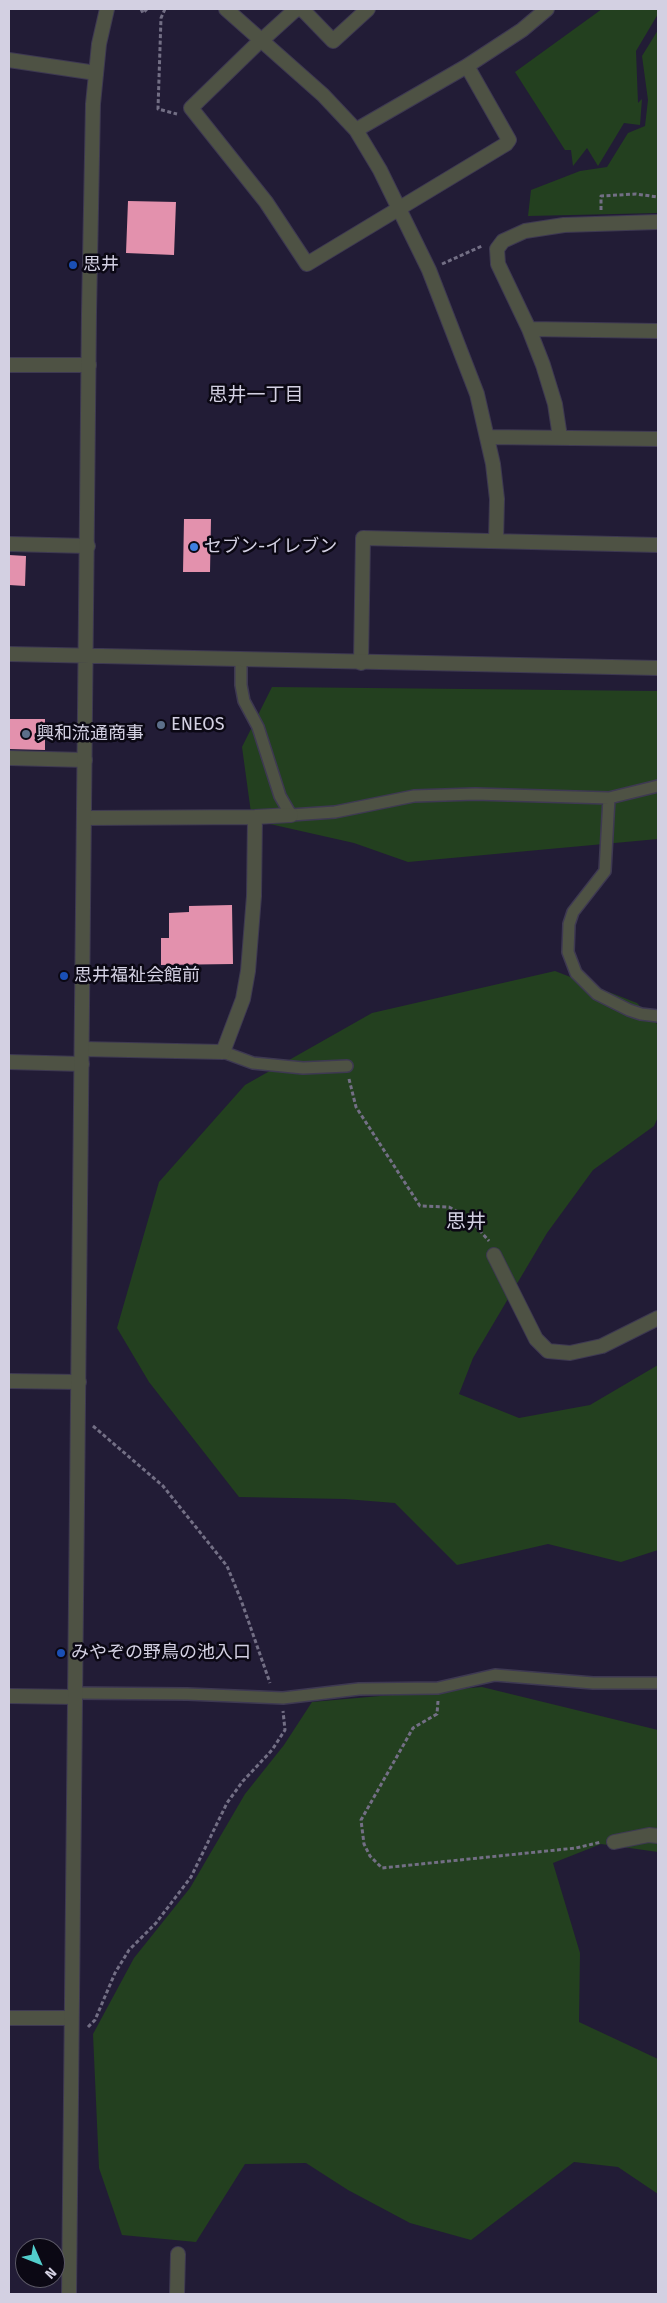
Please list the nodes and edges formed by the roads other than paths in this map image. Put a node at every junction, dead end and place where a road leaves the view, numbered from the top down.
1 (107, 9) edge
2 (226, 9) edge
3 (301, 9) edge
4 (368, 9) edge
5 (540, 11) edge
6 (262, 39) junction
7 (9, 60) edge
8 (467, 66) junction
9 (96, 73) junction
10 (356, 130) junction
11 (400, 208) junction
12 (658, 222) edge
13 (529, 329) junction
14 (658, 331) edge
15 (9, 365) edge
16 (89, 365) junction
17 (487, 437) junction
18 (560, 437) junction
19 (658, 439) edge
20 (496, 541) junction
21 (9, 544) edge
22 (658, 544) edge
23 (88, 546) junction
24 (9, 654) edge
25 (86, 657) junction
26 (241, 660) junction
27 (361, 663) junction
28 (658, 668) edge
29 (9, 758) edge
30 (85, 760) junction
31 (658, 786) edge
32 (609, 798) junction
33 (291, 815) junction
34 (255, 817) junction
35 (84, 818) junction
36 (658, 1016) edge
37 (82, 1049) junction
38 (223, 1052) junction
39 (9, 1062) edge
40 (82, 1064) junction
41 (346, 1066) road end
42 (494, 1255) road end
43 (658, 1318) edge
44 (9, 1381) edge
45 (79, 1382) junction
46 (658, 1683) edge
47 (75, 1695) junction
48 (9, 1696) edge
49 (658, 1836) edge
50 (614, 1842) road end
51 (9, 2018) edge
52 (71, 2018) junction
53 (178, 2254) dead end
54 (69, 2294) edge
55 (178, 2294) edge

1 - 9 street
2 - 6 street
3 - 4 street
3 - 6 street
5 - 8 street
6 - 10 street
6 - 11 street
7 - 9 street
8 - 10 street
8 - 11 street
9 - 16 street
10 - 11 street
11 - 17 street
12 - 13 street
13 - 14 street
13 - 18 street
15 - 16 street
16 - 23 street
17 - 18 street
17 - 20 street
18 - 19 street
20 - 22 street
20 - 27 street
21 - 23 street
23 - 25 street
24 - 25 street
25 - 26 street
25 - 30 street
26 - 27 street
26 - 33 lane
27 - 28 street
29 - 30 street
30 - 35 street
31 - 32 lane
32 - 33 lane
32 - 36 lane
33 - 34 street
34 - 35 street
34 - 38 street
35 - 37 street
37 - 38 street
37 - 40 street
38 - 41 lane
39 - 40 street
40 - 45 street
42 - 43 street
44 - 45 street
45 - 47 street
46 - 47 lane
47 - 48 street
47 - 52 street
49 - 50 street
51 - 52 street
52 - 54 street
53 - 55 street

